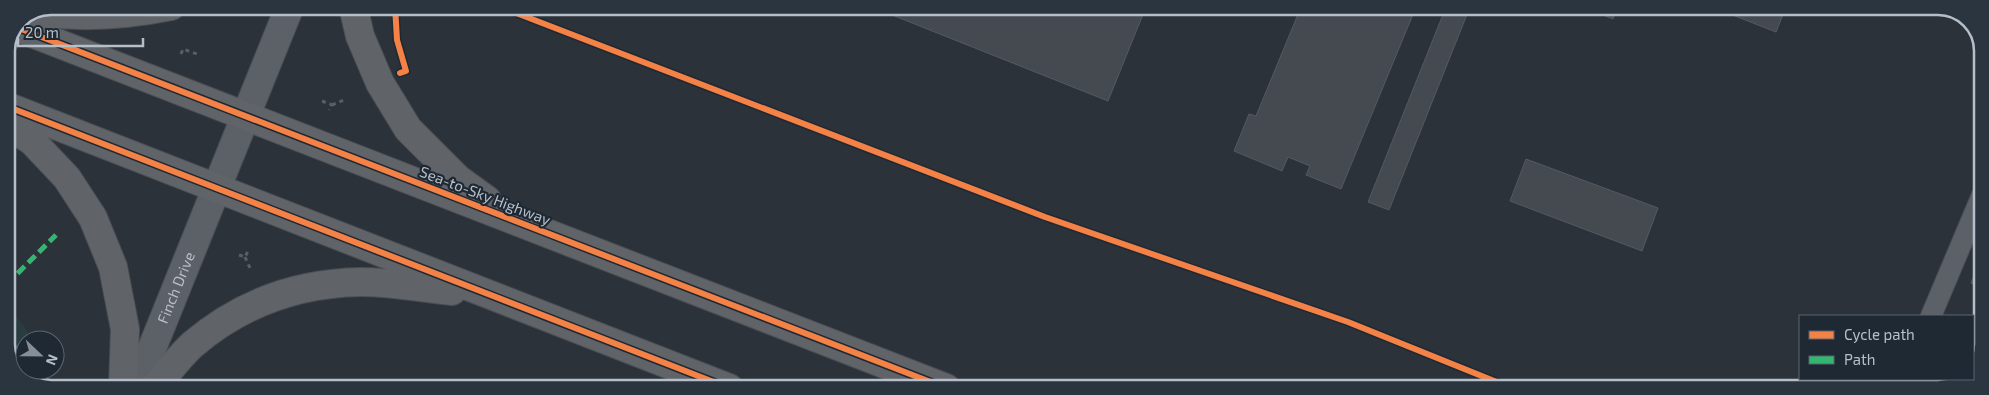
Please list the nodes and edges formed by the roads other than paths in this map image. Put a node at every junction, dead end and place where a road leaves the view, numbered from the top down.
1 (58, 15) edge
2 (94, 15) edge
3 (286, 15) edge
4 (355, 15) edge
5 (22, 30) edge
6 (15, 110) edge
7 (245, 117) junction
8 (15, 130) edge
9 (216, 189) junction
10 (1974, 214) edge
11 (517, 222) junction
12 (483, 293) junction
13 (1931, 315) edge
14 (123, 380) edge
15 (139, 380) edge
16 (161, 380) edge
17 (707, 380) edge
18 (925, 380) edge

1 - 2 highway
3 - 7 street, Finch Drive
4 - 11 highway
5 - 7 highway, Sea-to-Sky Highway
6 - 9 highway
7 - 9 street, Finch Drive
7 - 11 highway, Sea-to-Sky Highway
8 - 14 highway
9 - 12 highway
9 - 15 street, Finch Drive
10 - 13 lane
11 - 18 highway, Sea-to-Sky Highway
12 - 16 highway
12 - 17 highway

